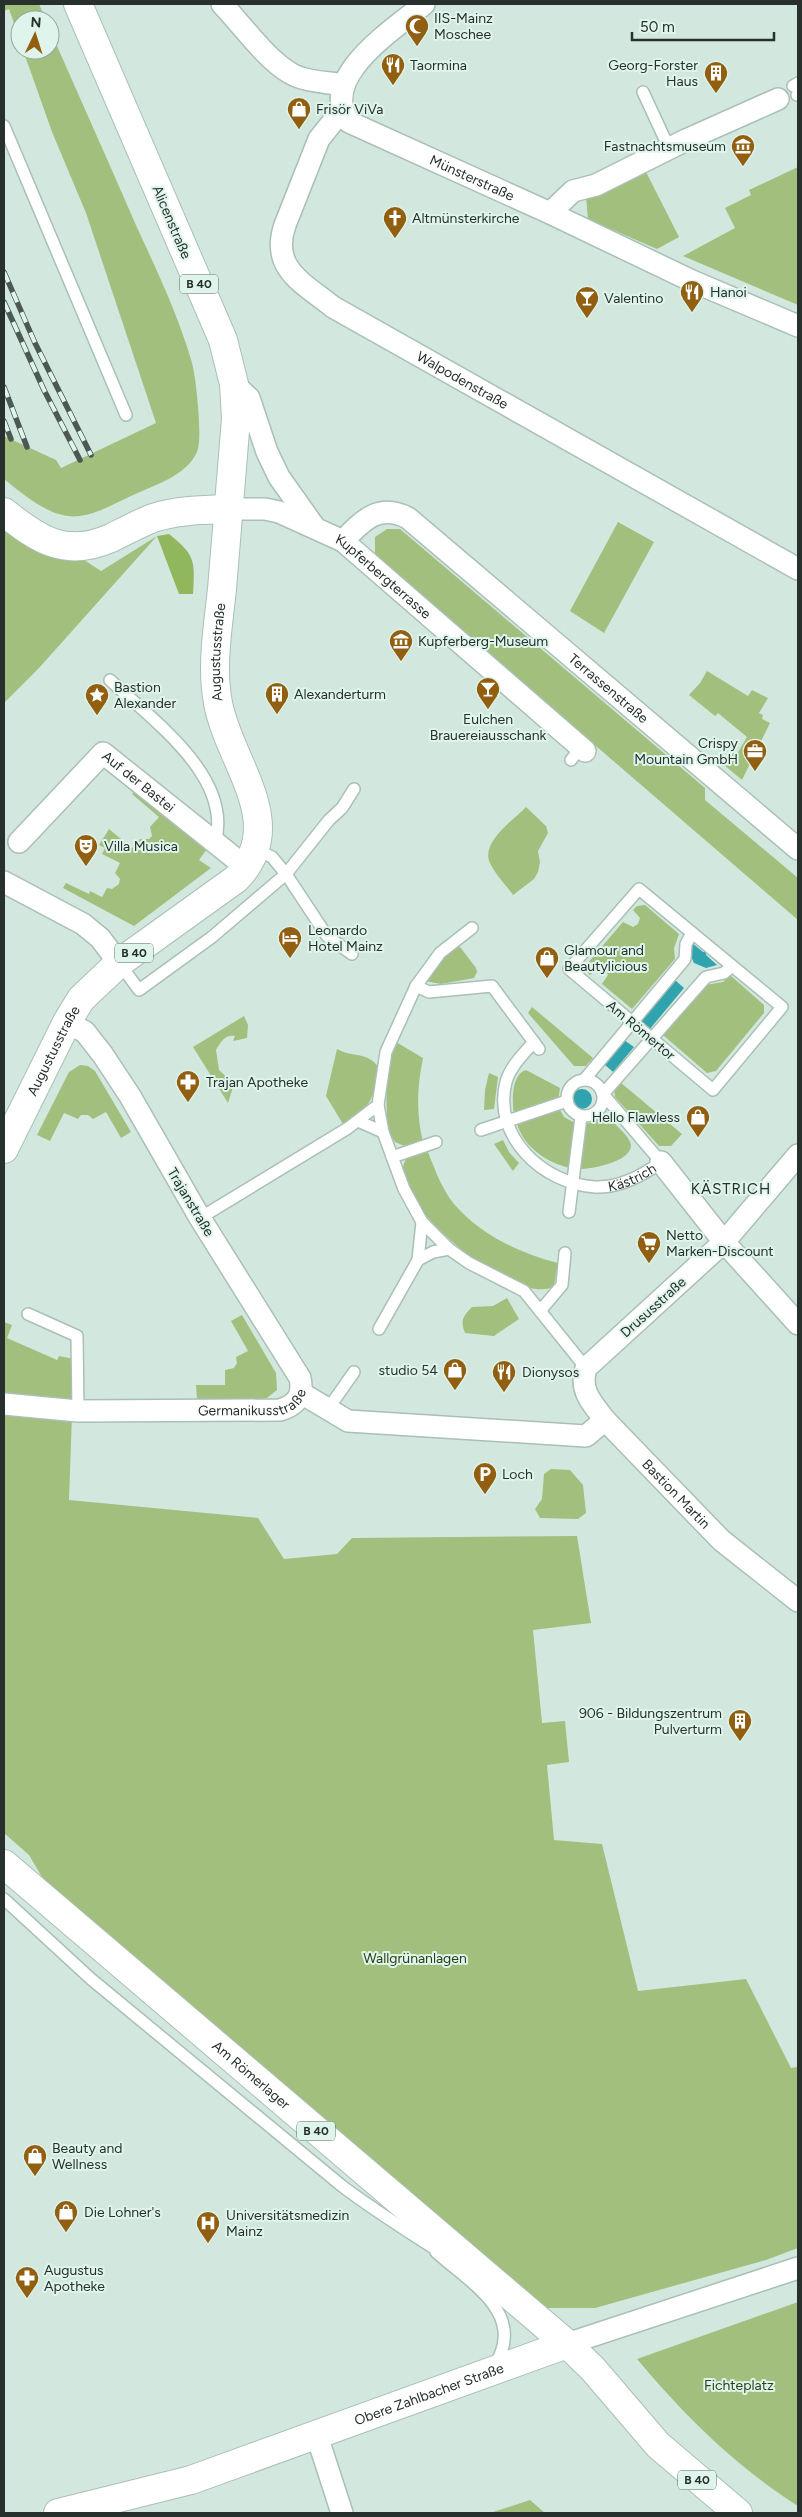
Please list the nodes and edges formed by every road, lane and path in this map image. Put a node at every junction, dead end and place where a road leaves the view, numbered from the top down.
1 (78, 4) edge
2 (222, 4) edge
3 (424, 4) edge
4 (344, 85) junction
5 (793, 91) edge
6 (643, 92) dead end
7 (343, 110) junction
8 (4, 126) edge
9 (670, 148) junction
10 (550, 213) junction
11 (798, 326) edge
12 (234, 384) junction
13 (126, 414) dead end
14 (229, 509) junction
15 (4, 512) edge
16 (313, 526) junction
17 (343, 541) junction
18 (798, 569) edge
19 (110, 680) dead end
20 (579, 753) dead end
21 (354, 789) dead end
22 (19, 842) dead end
23 (215, 842) junction
24 (798, 848) edge
25 (251, 859) junction
26 (286, 874) junction
27 (4, 882) edge
28 (472, 928) dead end
29 (692, 933) junction
30 (352, 954) dead end
31 (120, 963) junction
32 (732, 966) junction
33 (416, 986) junction
34 (67, 1022) junction
35 (632, 1023) junction
36 (652, 1039) junction
37 (584, 1080) junction
38 (603, 1094) junction
39 (567, 1101) junction
40 (378, 1105) junction
41 (581, 1117) junction
42 (358, 1121) junction
43 (508, 1122) junction
44 (481, 1130) dead end
45 (383, 1132) junction
46 (436, 1142) dead end
47 (4, 1149) edge
48 (798, 1155) edge
49 (392, 1157) junction
50 (661, 1162) junction
51 (572, 1184) junction
52 (569, 1212) dead end
53 (200, 1218) junction
54 (422, 1222) junction
55 (724, 1242) junction
56 (449, 1249) junction
57 (565, 1253) dead end
58 (418, 1260) junction
59 (540, 1311) junction
60 (28, 1314) dead end
61 (798, 1324) edge
62 (379, 1329) dead end
63 (586, 1368) junction
64 (354, 1372) dead end
65 (301, 1393) junction
66 (4, 1404) edge
67 (328, 1409) junction
68 (78, 1411) junction
69 (605, 1420) junction
70 (798, 1601) edge
71 (4, 1864) edge
72 (4, 1899) edge
73 (422, 2240) junction
74 (798, 2268) edge
75 (518, 2304) junction
76 (566, 2344) junction
77 (490, 2374) junction
78 (317, 2436) junction
79 (58, 2513) edge
80 (342, 2513) edge
81 (738, 2513) edge

1 - 12 main road, Alicenstraße / B 40
2 - 4 street
3 - 4 street
4 - 7 street
5 - 9 street
6 - 9 lane
7 - 10 street, Münsterstraße
7 - 18 street, Walpodenstraße
8 - 13 lane
9 - 10 street
10 - 11 street, Münsterstraße
12 - 14 main road, Alicenstraße / B 40
12 - 16 street, Kupferbergterrasse
14 - 15 main road
14 - 16 street, Kupferbergterrasse
14 - 25 main road, Augustusstraße / B 40
16 - 17 street, Kupferbergterrasse
17 - 20 street, Kupferbergterrasse
17 - 24 street, Terrassenstraße
19 - 23 lane
21 - 26 lane
22 - 23 street, Auf der Bastei
23 - 25 street, Auf der Bastei
25 - 26 lane
25 - 31 main road, Augustusstraße / B 40
26 - 30 lane
26 - 31 lane
27 - 31 street
28 - 33 lane
29 - 32 lane
29 - 35 lane
29 - 35 lane, Am Römertor
31 - 34 main road, Augustusstraße / B 40
32 - 36 lane
32 - 36 lane, Am Römertor
33 - 40 lane
33 - 43 lane, Kästrich
34 - 47 main road, Augustusstraße / B 40
34 - 53 street, Trajanstraße
35 - 36 lane, Am Römertor
35 - 37 lane
36 - 38 lane
37 - 38 lane
37 - 39 lane
38 - 41 lane
38 - 50 lane
39 - 41 lane
39 - 43 lane
40 - 42 lane
40 - 45 lane
41 - 51 lane
42 - 45 lane
42 - 53 lane
43 - 44 lane
43 - 51 lane, Kästrich
45 - 49 lane
46 - 49 lane
48 - 55 street, Drususstraße
49 - 54 lane
50 - 51 lane, Kästrich
50 - 55 street, Kästrich
51 - 52 lane
53 - 65 street, Trajanstraße
54 - 56 lane
54 - 58 lane
55 - 61 street, Kästrich
55 - 63 street, Drususstraße
56 - 58 lane
56 - 59 lane
57 - 59 lane
58 - 62 lane
59 - 63 lane
60 - 68 lane
63 - 69 street, Bastion Martin
64 - 67 lane
65 - 67 street, Germanikusstraße
65 - 68 street, Germanikusstraße
66 - 68 street, Germanikusstraße
67 - 69 street, Germanikusstraße
69 - 70 street, Bastion Martin
71 - 75 main road, Am Römerlager / B 40
72 - 73 lane
73 - 75 lane
73 - 77 lane
74 - 76 street, Obere Zahlbacher Straße
75 - 76 main road, Am Römerlager / B 40
76 - 77 main road, Obere Zahlbacher Straße
76 - 81 main road, B 40
77 - 78 main road, Obere Zahlbacher Straße
78 - 79 main road, Obere Zahlbacher Straße
78 - 80 street

